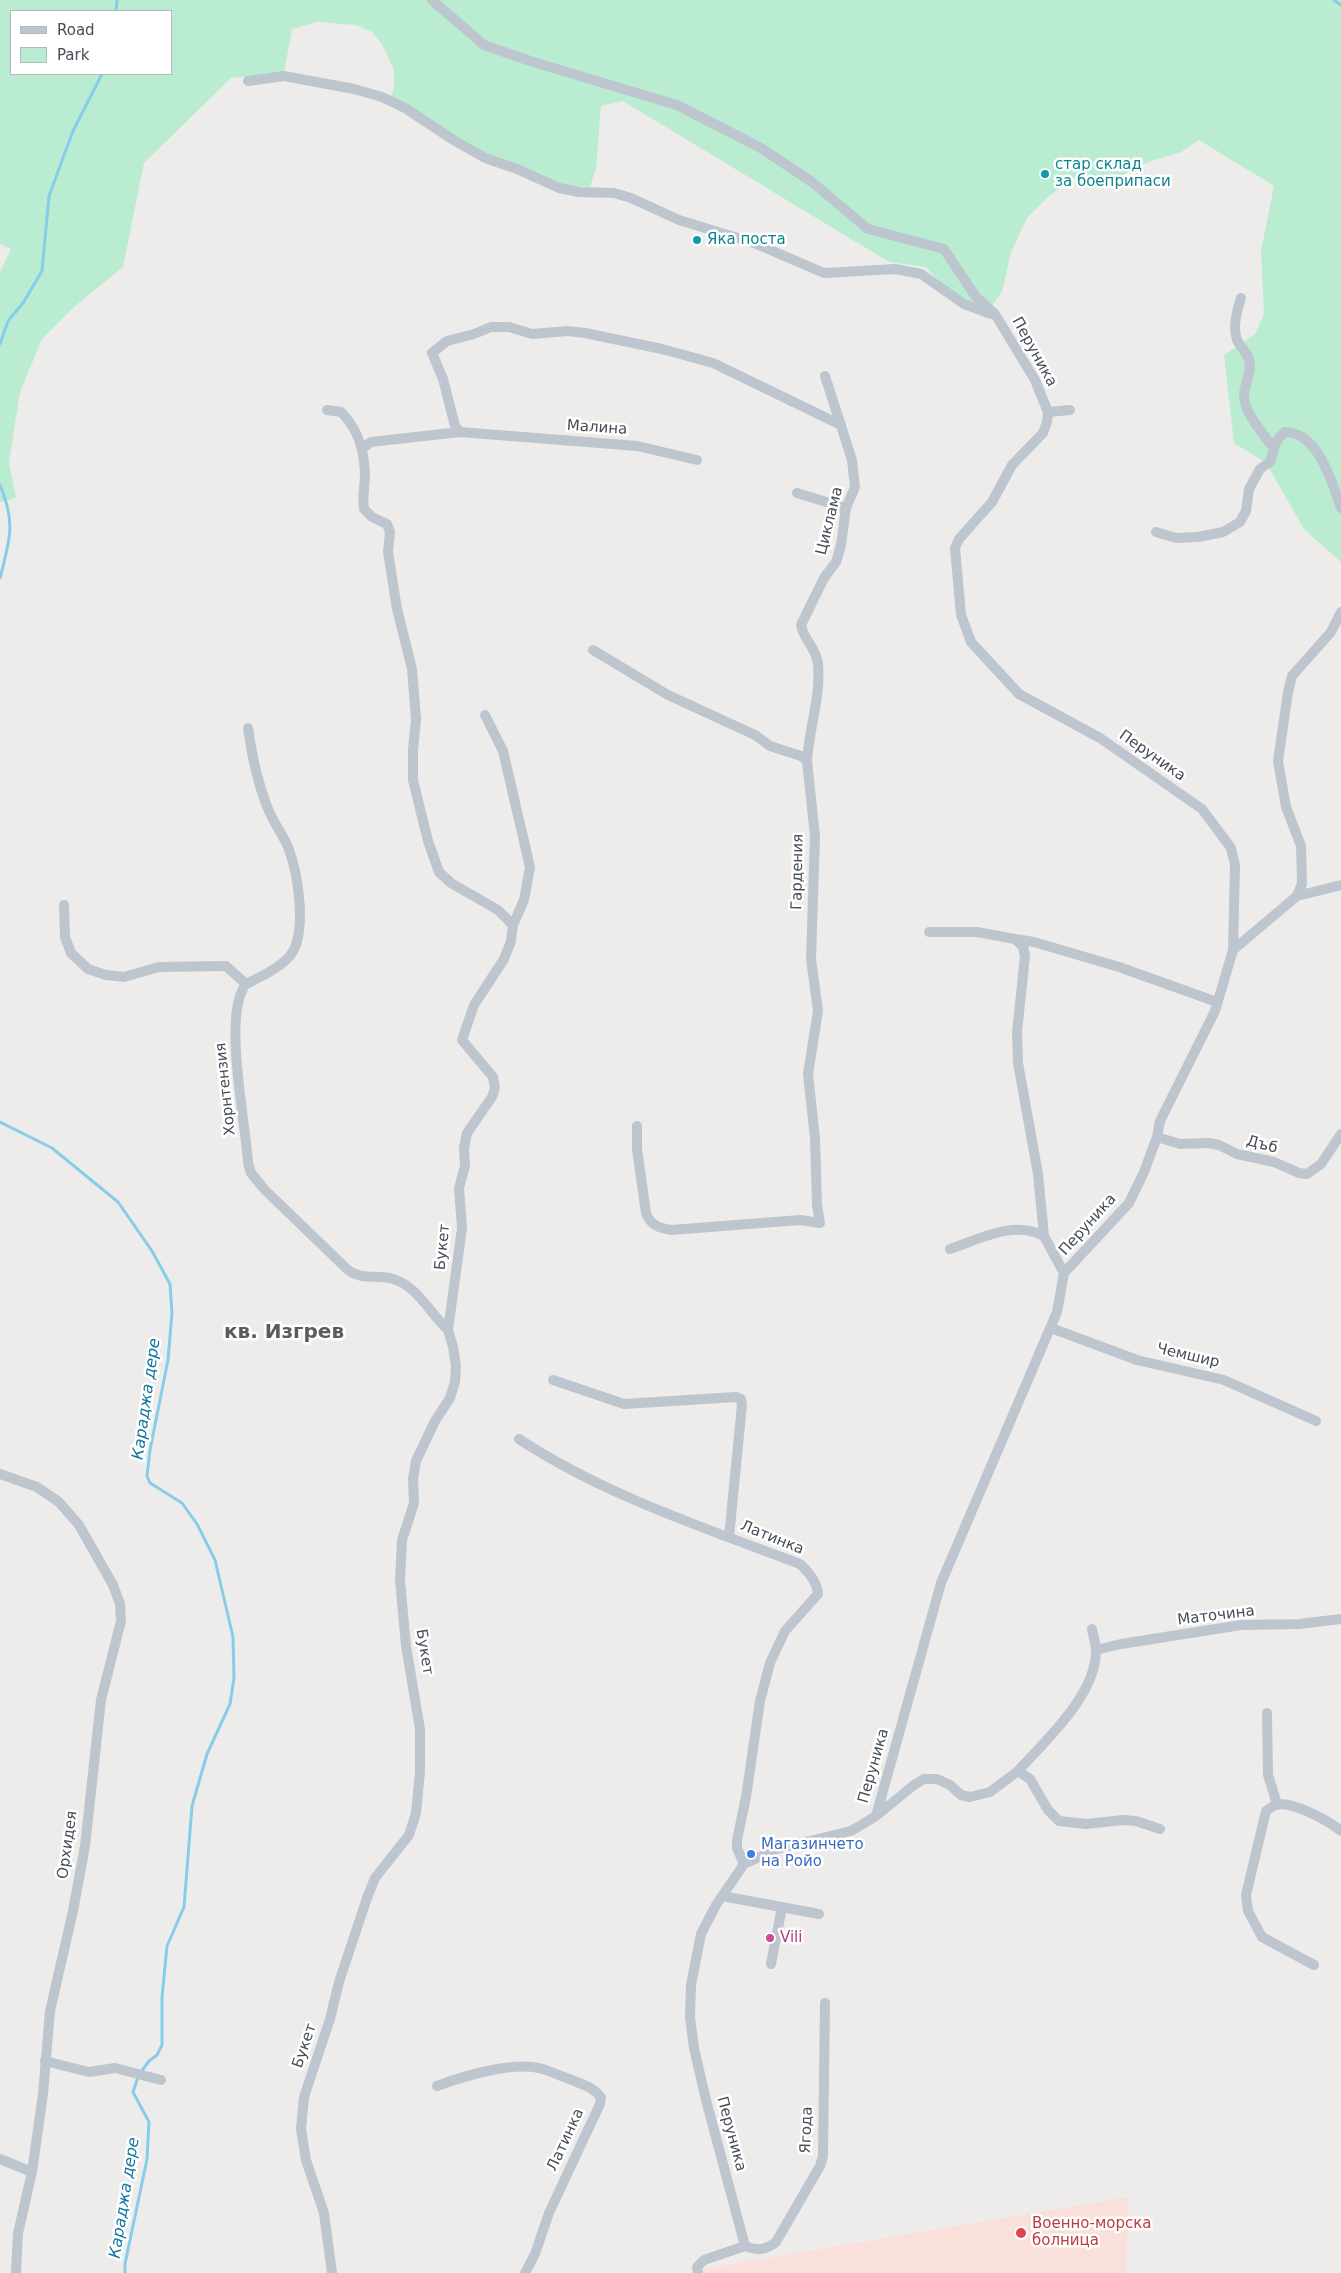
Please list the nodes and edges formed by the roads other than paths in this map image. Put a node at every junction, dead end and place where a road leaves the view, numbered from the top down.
1 (432, 0) edge
2 (248, 81) dead end
3 (1241, 298) dead end
4 (995, 314) junction
5 (825, 376) dead end
6 (327, 410) dead end
7 (1070, 410) dead end
8 (1048, 412) junction
9 (841, 425) junction
10 (460, 432) junction
11 (1273, 448) junction
12 (362, 449) junction
13 (697, 460) dead end
14 (797, 493) dead end
15 (846, 508) junction
16 (1341, 508) edge
17 (1156, 532) dead end
18 (1341, 612) edge
19 (592, 650) dead end
20 (818, 664) joint
21 (485, 715) dead end
22 (248, 728) dead end
23 (807, 762) junction
24 (1341, 885) edge
25 (1296, 896) junction
26 (64, 905) dead end
27 (513, 925) junction
28 (929, 932) dead end
29 (1015, 939) junction
30 (1233, 950) junction
31 (246, 984) junction
32 (1217, 1002) junction
33 (637, 1126) dead end
34 (1341, 1134) edge
35 (1157, 1137) junction
36 (1044, 1236) junction
37 (950, 1248) dead end
38 (1064, 1273) junction
39 (1051, 1328) junction
40 (448, 1330) junction
41 (554, 1380) dead end
42 (1316, 1421) dead end
43 (519, 1439) dead end
44 (0, 1474) edge
45 (729, 1536) junction
46 (1341, 1620) edge
47 (1092, 1628) dead end
48 (1096, 1650) junction
49 (1267, 1713) dead end
50 (1018, 1771) junction
51 (1277, 1804) junction
52 (876, 1816) junction
53 (1160, 1829) dead end
54 (1341, 1831) edge
55 (744, 1864) junction
56 (722, 1896) junction
57 (782, 1907) junction
58 (819, 1914) dead end
59 (771, 1964) dead end
60 (1314, 1965) dead end
61 (825, 2003) dead end
62 (45, 2061) junction
63 (161, 2080) dead end
64 (437, 2086) dead end
65 (0, 2159) edge
66 (32, 2172) junction
67 (745, 2246) junction
68 (16, 2273) edge
69 (332, 2273) edge
70 (525, 2273) edge
71 (698, 2273) edge

1 - 4 street, Перуника
2 - 4 street
3 - 11 street
4 - 8 street, Перуника
5 - 9 street, Циклама
6 - 12 street
7 - 8 street
8 - 30 street, Перуника
9 - 10 street
9 - 15 street, Циклама
10 - 12 street
10 - 13 street, Малина
11 - 16 street
11 - 17 street
12 - 27 street
14 - 15 street
15 - 20 street, Циклама
18 - 25 street
19 - 23 street
20 - 23 street, Гардения
21 - 27 street
22 - 31 street
23 - 33 street, Гардения
24 - 25 street
25 - 30 street
26 - 31 street
27 - 40 street, Букет
28 - 29 street
29 - 32 street
29 - 36 street
30 - 32 street, Перуника
31 - 40 street, Хорнтензия
32 - 35 street, Перуника
34 - 35 street, Дъб
35 - 38 street, Перуника
36 - 37 street
36 - 38 street
38 - 39 street, Перуника
39 - 42 street, Чемшир
39 - 52 street, Перуника
40 - 69 street, Букет
41 - 45 street
43 - 45 street, Латинка
44 - 62 street, Орхидея
45 - 55 street, Латинка
46 - 48 street, Маточина
47 - 48 street
48 - 50 street
49 - 51 street
50 - 52 street
50 - 53 street
51 - 54 street
51 - 60 street
52 - 55 street, Перуника
55 - 56 street, Перуника
56 - 57 street
56 - 67 street, Перуника
57 - 58 street
57 - 59 street
61 - 67 street, Ягода
62 - 63 street
62 - 66 street, Орхидея
64 - 70 street, Латинка
65 - 66 street
66 - 68 street, Орхидея
67 - 71 street

